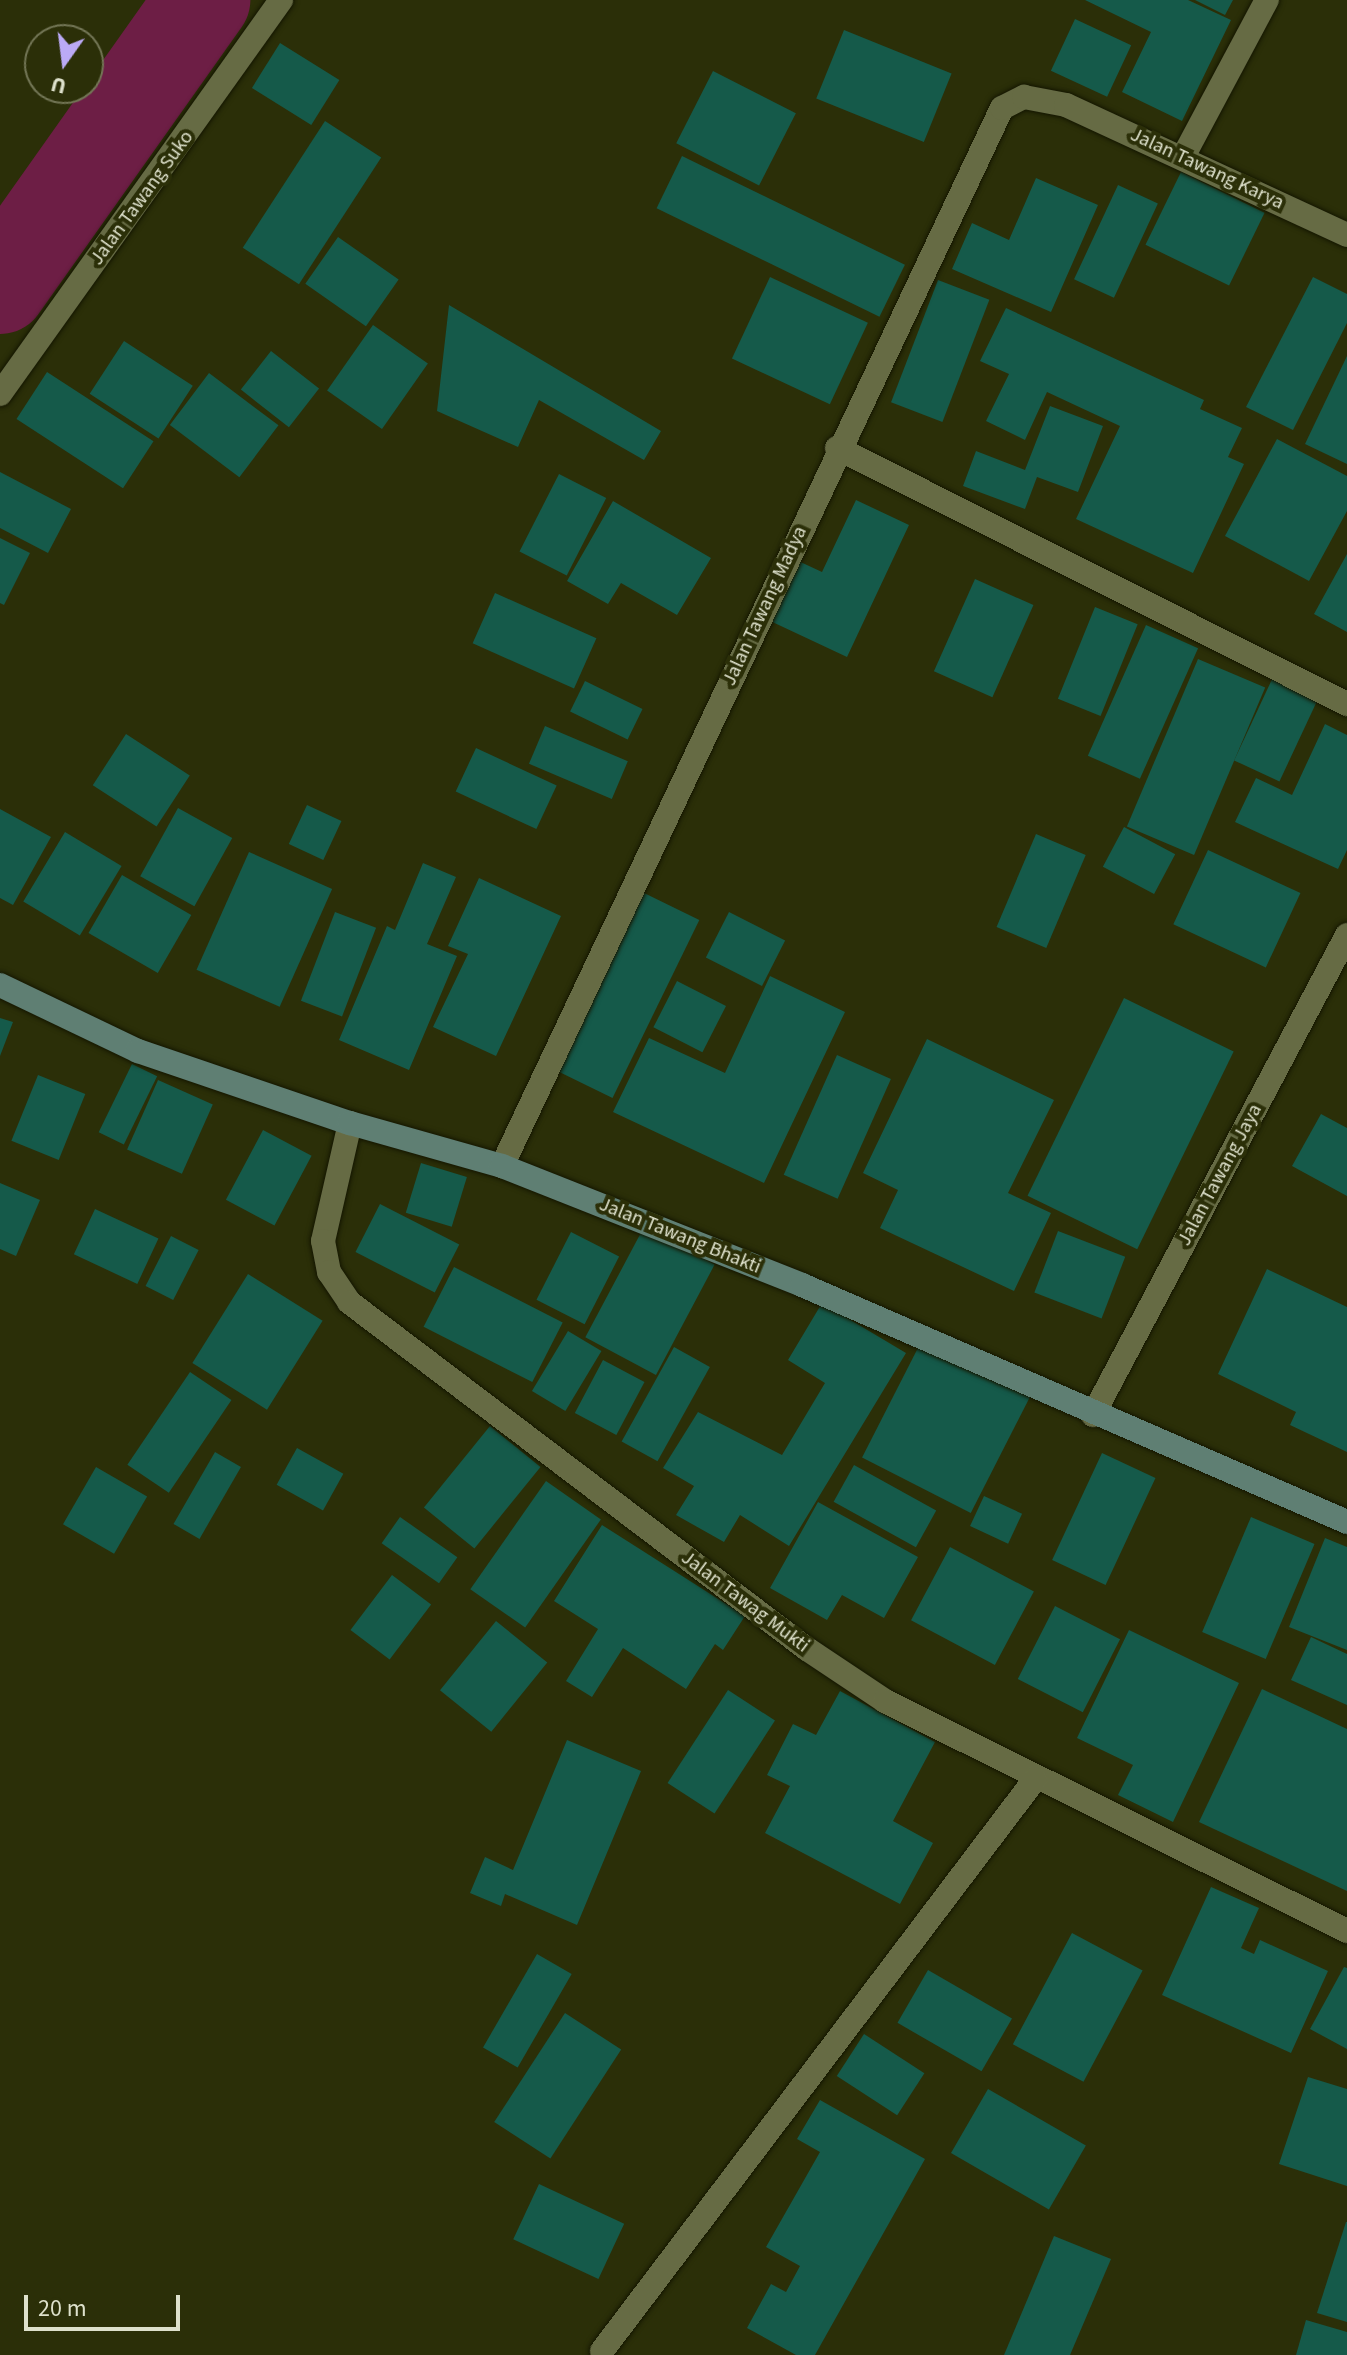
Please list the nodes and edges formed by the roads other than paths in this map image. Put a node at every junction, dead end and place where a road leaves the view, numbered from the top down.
1 (281, 0) edge
2 (1267, 0) edge
3 (1066, 105) joint
4 (1183, 157) junction
5 (1347, 235) edge
6 (0, 394) edge
7 (837, 448) junction
8 (1347, 704) edge
9 (1347, 935) edge
10 (0, 985) edge
11 (350, 1123) junction
12 (502, 1166) junction
13 (1093, 1415) junction
14 (1347, 1522) edge
15 (1035, 1779) junction
16 (1347, 1931) edge
17 (602, 2351) dead end

1 - 6 street, Jalan Tawang Suko
2 - 4 street
3 - 4 street, Jalan Tawang Karya
3 - 7 street, Jalan Tawang Madya
4 - 5 street, Jalan Tawang Karya
7 - 8 street
7 - 12 street, Jalan Tawang Madya
9 - 13 street, Jalan Tawang Jaya
10 - 11 street, Jalan Tawang Bhakti
11 - 12 street, Jalan Tawang Bhakti
11 - 15 street, Jalan Tawag Mukti
12 - 13 street, Jalan Tawang Bhakti
13 - 14 street, Jalan Tawang Bhakti
15 - 16 street, Jalan Tawag Mukti
15 - 17 street

